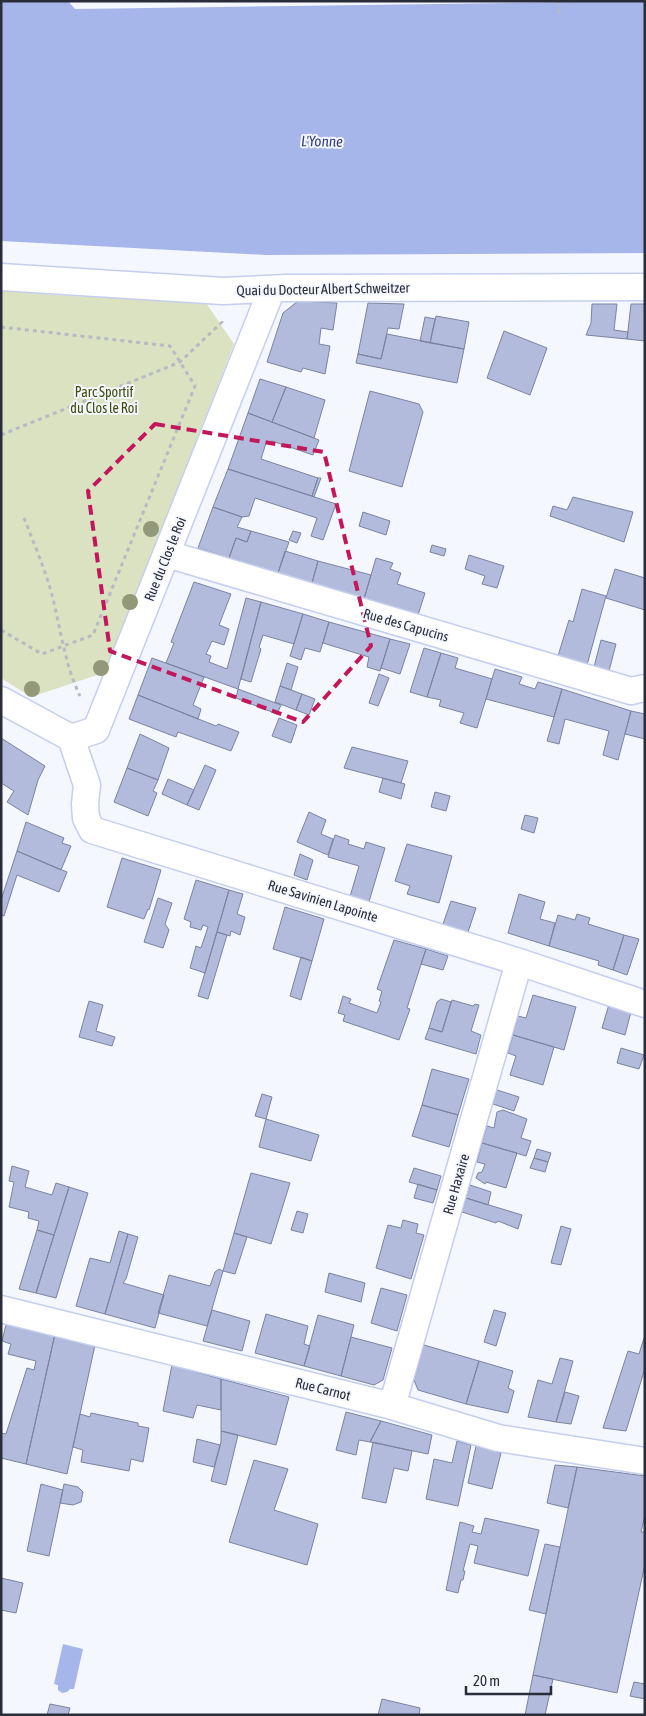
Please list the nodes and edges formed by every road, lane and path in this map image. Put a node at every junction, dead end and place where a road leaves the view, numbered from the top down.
1 (559, 1) edge
2 (559, 16) dead end
3 (1, 277) edge
4 (645, 288) edge
5 (272, 289) junction
6 (219, 317) dead end
7 (1, 327) edge
8 (180, 362) junction
9 (1, 435) edge
10 (24, 518) dead end
11 (167, 554) junction
12 (1, 630) edge
13 (63, 647) junction
14 (645, 688) edge
15 (1, 700) edge
16 (96, 730) junction
17 (71, 738) junction
18 (519, 962) junction
19 (645, 1004) edge
20 (1, 1309) edge
21 (392, 1406) junction
22 (645, 1462) edge

1 - 2 path
3 - 5 street, Quai du Docteur Albert Schweitzer
4 - 5 street, Quai du Docteur Albert Schweitzer
5 - 11 street, Rue du Clos le Roi
6 - 8 path
7 - 8 path
8 - 9 path
8 - 13 path
10 - 13 path
11 - 14 street, Rue des Capucins
11 - 16 street, Rue du Clos le Roi
12 - 13 path
13 - 16 path
15 - 17 street
16 - 17 street
17 - 18 street, Rue Savinien Lapointe
18 - 19 street, Rue Savinien Lapointe
18 - 21 street, Rue Haxaire
20 - 21 street, Rue Carnot
21 - 22 street, Rue Carnot

